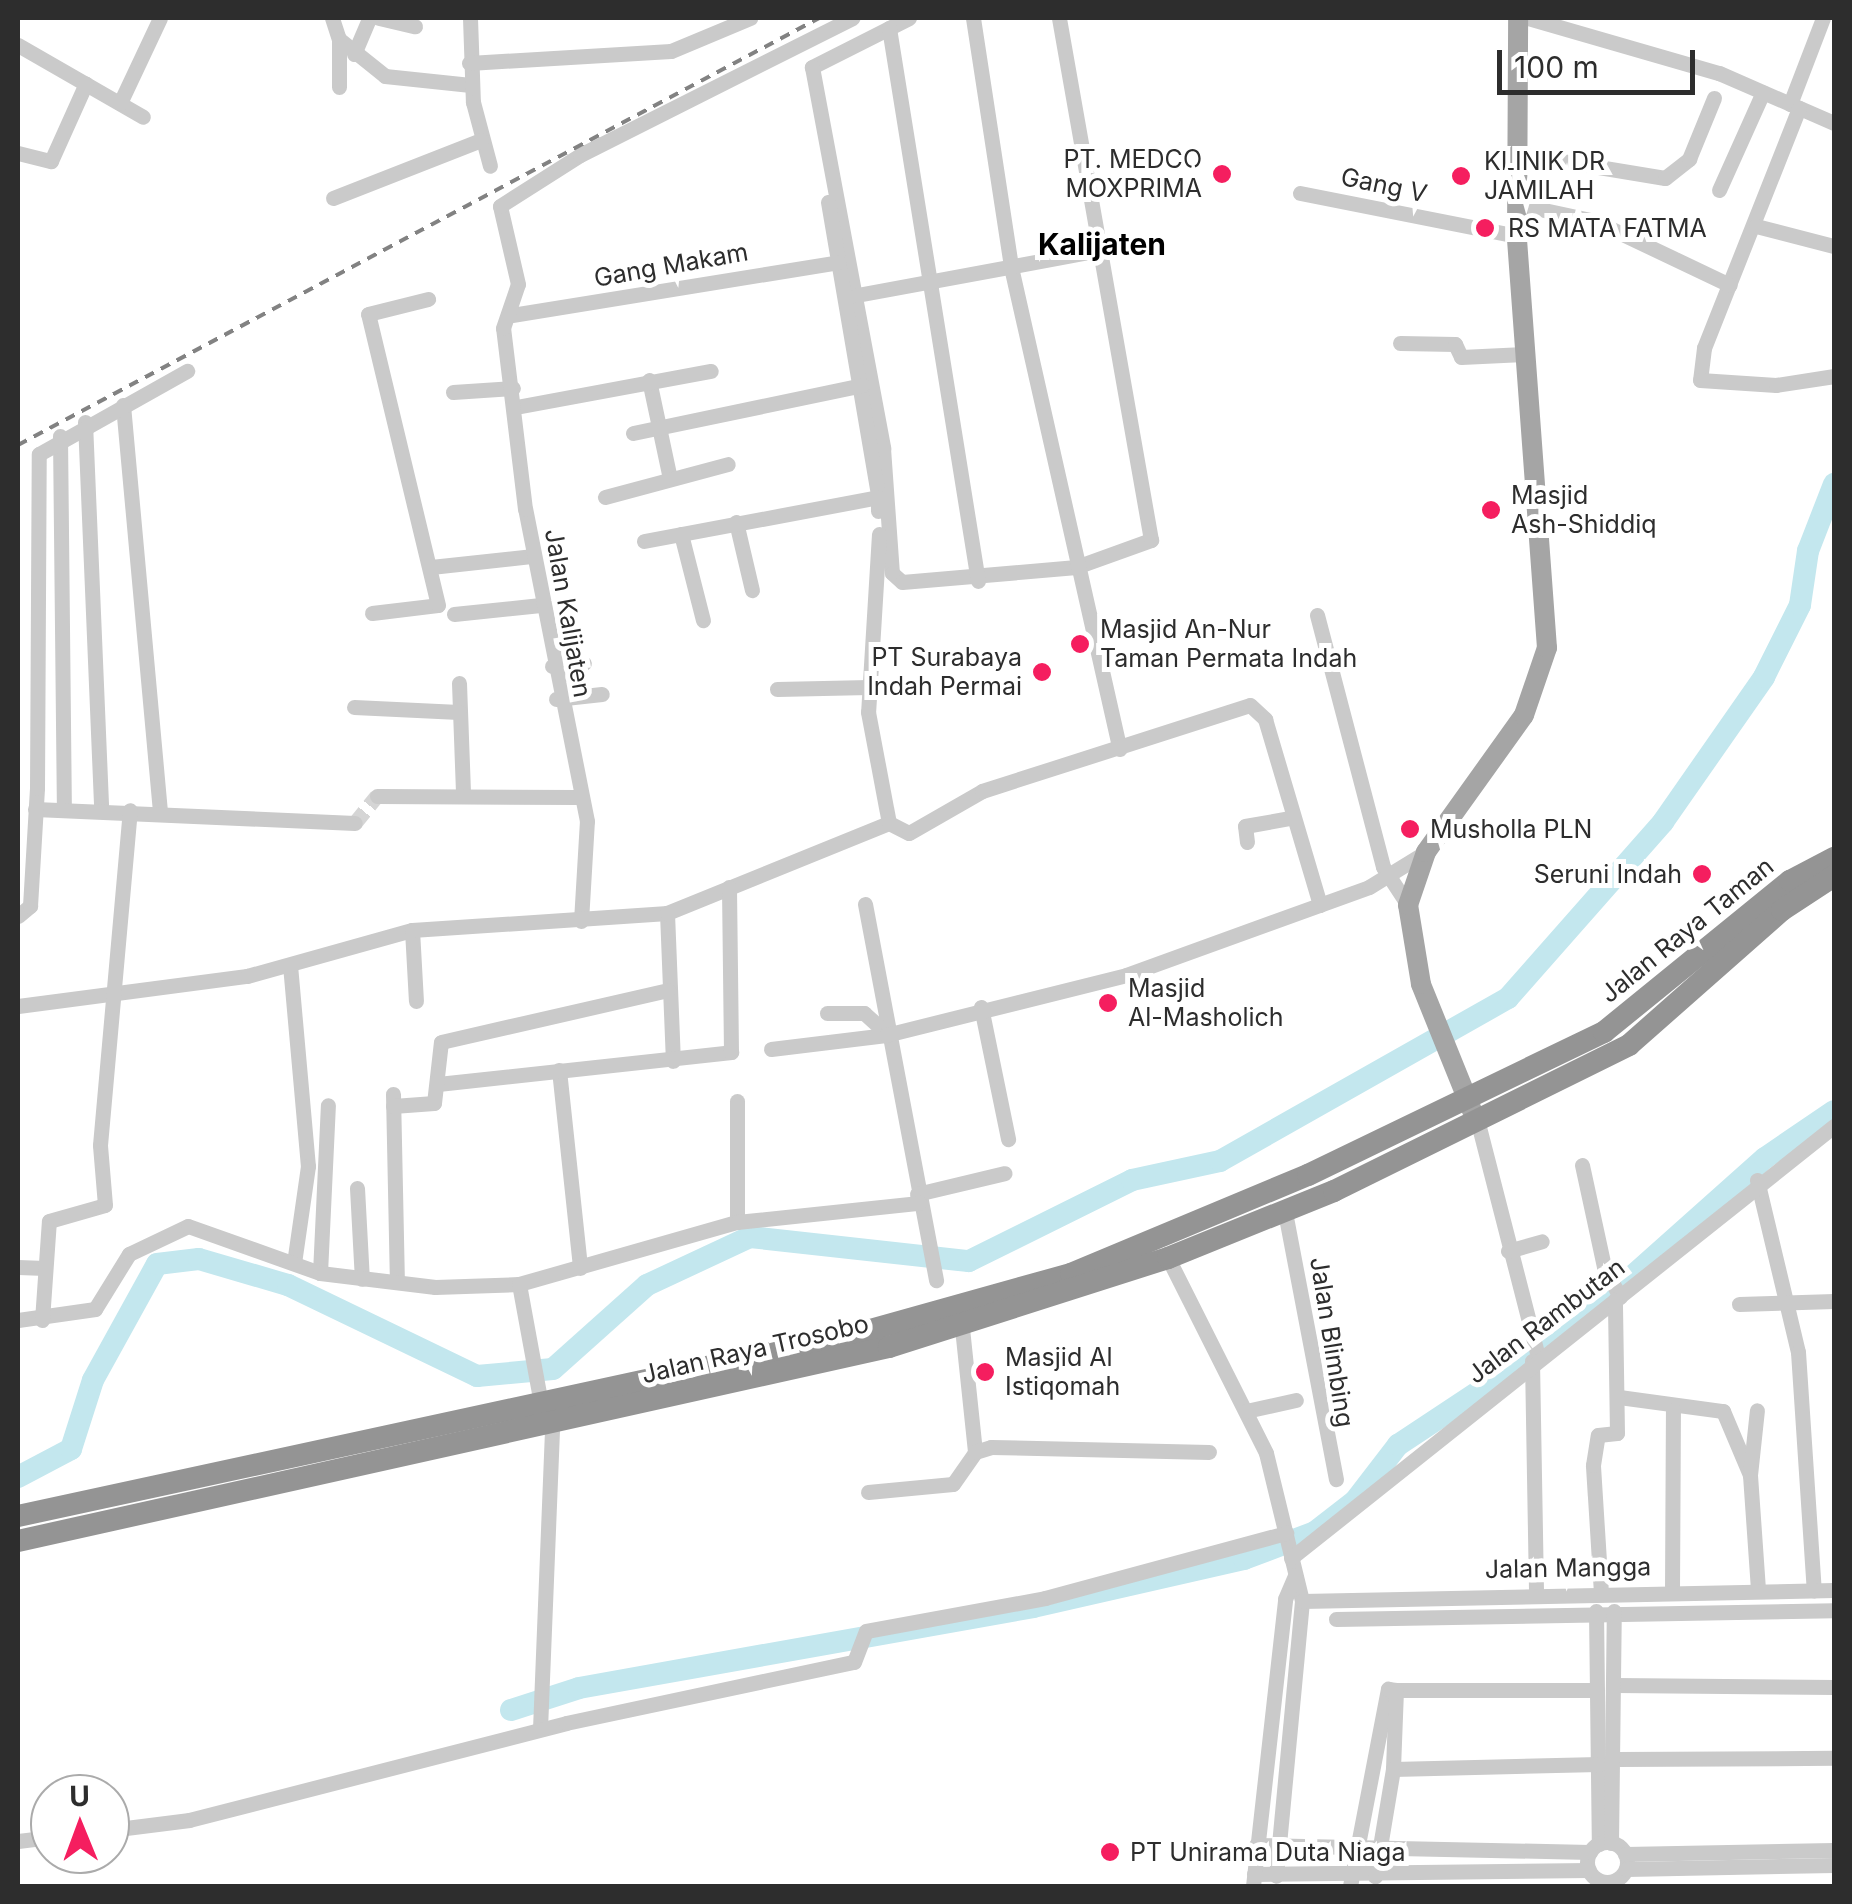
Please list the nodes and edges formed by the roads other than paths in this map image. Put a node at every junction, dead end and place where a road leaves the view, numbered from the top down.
1 (160, 18) edge
2 (332, 18) edge
3 (370, 18) edge
4 (379, 18) edge
5 (470, 18) edge
6 (750, 18) edge
7 (852, 18) edge
8 (910, 18) edge
9 (972, 18) edge
10 (1059, 18) edge
11 (1518, 18) edge
12 (1528, 18) edge
13 (1821, 21) edge
14 (415, 26) dead end
15 (889, 28) junction
16 (339, 39) junction
17 (18, 46) edge
18 (800, 46) junction
19 (356, 49) junction
20 (466, 78) junction
21 (86, 83) junction
22 (339, 87) dead end
23 (1763, 92) junction
24 (1714, 98) dead end
25 (120, 104) junction
26 (1795, 106) junction
27 (143, 117) dead end
28 (1834, 123) edge
29 (472, 145) junction
30 (18, 153) edge
31 (1514, 153) junction
32 (490, 166) dead end
33 (1718, 190) dead end
34 (1300, 193) dead end
35 (333, 198) dead end
36 (1516, 204) junction
37 (1756, 226) junction
38 (1516, 236) junction
39 (1834, 246) edge
40 (1100, 250) junction
41 (839, 262) junction
42 (1011, 267) junction
43 (932, 281) junction
44 (1730, 286) junction
45 (857, 295) junction
46 (428, 299) dead end
47 (512, 314) junction
48 (1400, 343) dead end
49 (1524, 354) junction
50 (187, 371) dead end
51 (711, 371) dead end
52 (1834, 376) edge
53 (649, 380) junction
54 (862, 385) junction
55 (513, 388) junction
56 (453, 392) dead end
57 (123, 405) junction
58 (516, 407) junction
59 (86, 422) junction
60 (660, 428) junction
61 (633, 433) dead end
62 (60, 436) junction
63 (728, 464) dead end
64 (670, 479) junction
65 (605, 497) dead end
66 (878, 497) junction
67 (736, 522) junction
68 (682, 534) junction
69 (644, 541) dead end
70 (533, 556) junction
71 (432, 568) junction
72 (1076, 568) junction
73 (978, 581) junction
74 (752, 590) dead end
75 (541, 605) junction
76 (372, 613) dead end
77 (454, 614) dead end
78 (1317, 615) dead end
79 (702, 620) dead end
80 (584, 663) dead end
81 (552, 666) junction
82 (459, 683) dead end
83 (869, 686) junction
84 (777, 689) dead end
85 (602, 694) dead end
86 (556, 699) junction
87 (354, 708) dead end
88 (459, 712) junction
89 (18, 724) edge
90 (37, 724) junction
91 (1120, 748) junction
92 (18, 786) edge
93 (37, 788) junction
94 (463, 794) junction
95 (377, 796) dead end
96 (578, 798) junction
97 (160, 808) junction
98 (35, 809) junction
99 (64, 809) junction
100 (101, 809) junction
101 (130, 810) junction
102 (1290, 818) junction
103 (355, 823) dead end
104 (889, 823) junction
105 (1247, 842) dead end
106 (24, 849) edge
107 (1426, 852) junction
108 (1833, 870) edge
109 (1390, 878) junction
110 (741, 881) junction
111 (865, 904) dead end
112 (1408, 904) junction
113 (1320, 905) junction
114 (667, 913) junction
115 (18, 916) edge
116 (581, 920) junction
117 (412, 930) junction
118 (290, 965) junction
119 (668, 990) junction
120 (112, 995) junction
121 (416, 1001) dead end
122 (18, 1006) edge
123 (981, 1007) junction
124 (828, 1014) dead end
125 (886, 1034) junction
126 (771, 1049) dead end
127 (672, 1061) junction
128 (559, 1070) junction
129 (438, 1084) junction
130 (737, 1100) dead end
131 (1467, 1100) junction
132 (328, 1105) dead end
133 (1478, 1123) junction
134 (1834, 1126) edge
135 (1008, 1139) dead end
136 (1582, 1165) dead end
137 (1005, 1173) dead end
138 (1756, 1180) junction
139 (357, 1188) dead end
140 (918, 1199) junction
141 (1284, 1212) junction
142 (742, 1222) junction
143 (1542, 1241) dead end
144 (1508, 1252) junction
145 (1168, 1258) junction
146 (294, 1263) junction
147 (18, 1267) edge
148 (46, 1268) junction
149 (580, 1268) junction
150 (320, 1273) junction
151 (362, 1279) junction
152 (397, 1282) junction
153 (519, 1284) junction
154 (938, 1291) junction
155 (1615, 1293) junction
156 (1787, 1301) junction
157 (1834, 1301) edge
158 (1739, 1304) dead end
159 (18, 1320) edge
160 (42, 1320) junction
161 (962, 1328) junction
162 (1535, 1355) junction
163 (1619, 1397) junction
164 (1296, 1400) dead end
165 (544, 1405) junction
166 (1674, 1410) junction
167 (1757, 1410) dead end
168 (1246, 1411) junction
169 (975, 1452) junction
170 (1209, 1452) dead end
171 (1750, 1475) junction
172 (204, 1476) junction
173 (1336, 1480) dead end
174 (868, 1492) dead end
175 (210, 1502) junction
176 (18, 1516) edge
177 (18, 1540) edge
178 (1288, 1544) junction
179 (1296, 1575) junction
180 (1758, 1590) junction
181 (1814, 1590) junction
182 (1834, 1590) edge
183 (1672, 1591) junction
184 (1601, 1592) junction
185 (1536, 1594) junction
186 (1302, 1601) junction
187 (1834, 1610) edge
188 (1596, 1611) junction
189 (1614, 1611) junction
190 (1336, 1619) dead end
191 (1615, 1686) junction
192 (1834, 1688) edge
193 (1396, 1690) junction
194 (1597, 1690) junction
195 (540, 1729) junction
196 (1834, 1758) edge
197 (1607, 1761) junction
198 (1394, 1769) junction
199 (130, 1827) edge
200 (1256, 1845) junction
201 (1277, 1846) junction
202 (1600, 1846) junction
203 (1356, 1850) junction
204 (1383, 1850) junction
205 (1834, 1850) edge
206 (1834, 1866) edge
207 (1589, 1870) junction
208 (1276, 1876) junction
209 (1375, 1876) junction
210 (1615, 1876) edge
211 (1253, 1880) edge
212 (1350, 1882) edge

1 - 25 street
2 - 16 street
3 - 19 street
4 - 14 street
5 - 20 street
6 - 20 street
7 - 18 street
8 - 15 street
9 - 42 street
10 - 40 street
11 - 31 main road
12 - 23 street
13 - 26 street
15 - 43 street
15 - 45 street
16 - 19 street
16 - 22 street
17 - 21 street
18 - 41 street
18 - 47 street, Jalan Kalijaten
19 - 20 street
20 - 29 street
21 - 25 street
21 - 30 street
23 - 26 street
23 - 33 street
24 - 31 street
25 - 27 street
26 - 28 street
26 - 37 street
29 - 32 street
29 - 35 street
31 - 36 main road
34 - 38 street, Gang V
36 - 38 main road
36 - 44 street
37 - 39 street
37 - 44 street
38 - 49 main road
40 - 42 street
40 - 72 street
41 - 47 street, Gang Makam
41 - 54 street
42 - 43 street
42 - 72 street
43 - 45 street
43 - 73 street
44 - 52 street
45 - 73 street
46 - 71 street
47 - 55 street, Jalan Kalijaten
48 - 49 street
49 - 107 main road
50 - 57 street
51 - 53 street
53 - 58 street
53 - 60 street
54 - 60 street
54 - 66 street
55 - 56 street
55 - 58 street, Jalan Kalijaten
57 - 59 street
57 - 97 street
58 - 70 street, Jalan Kalijaten
59 - 62 street
59 - 100 street
60 - 61 street
60 - 64 street
62 - 90 street
62 - 99 street
63 - 64 street
64 - 65 street
66 - 67 street
66 - 83 street
67 - 68 street
67 - 74 street
68 - 69 street
68 - 79 street
70 - 71 street
70 - 75 street, Jalan Kalijaten
71 - 76 street
72 - 73 street
72 - 91 street
75 - 77 street
75 - 81 street, Jalan Kalijaten
78 - 109 street
80 - 81 street
81 - 86 street, Jalan Kalijaten
82 - 88 street
83 - 84 street
83 - 104 street
85 - 86 street
86 - 96 street, Jalan Kalijaten
87 - 88 street
88 - 94 street
89 - 90 street
90 - 93 street
91 - 102 street
91 - 104 street
92 - 93 street
93 - 98 street
94 - 95 street
94 - 96 street
96 - 116 street, Jalan Kalijaten
97 - 101 street
97 - 103 street
98 - 99 street
98 - 106 street
99 - 100 street
100 - 101 street
101 - 120 street
102 - 105 street
102 - 113 street
104 - 110 street
106 - 115 street
107 - 109 street
107 - 112 main road
108 - 131 highway, Jalan Raya Taman
108 - 133 highway, Jalan Raya Taman
109 - 112 street
109 - 113 street
110 - 114 street
110 - 127 street
111 - 125 street
112 - 131 main road
113 - 123 street
114 - 116 street
114 - 119 street
116 - 117 street
117 - 118 street
117 - 121 street
118 - 120 street
118 - 146 street
119 - 127 street
119 - 129 street
120 - 122 street
120 - 148 street
123 - 125 street
123 - 135 street
124 - 125 street
125 - 126 street
125 - 140 street
127 - 128 street
128 - 129 street
128 - 149 street
129 - 152 street
130 - 142 street
131 - 133 main road
131 - 154 highway, Jalan Raya Trosobo
132 - 150 street
133 - 141 highway, Jalan Raya Trosobo
133 - 144 street
134 - 138 street, Jalan Rambutan
136 - 155 street
137 - 140 street
138 - 155 street, Jalan Rambutan
138 - 156 street
139 - 151 street
140 - 142 street
140 - 154 street
141 - 145 highway, Jalan Raya Trosobo
141 - 173 street, Jalan Blimbing
142 - 149 street
143 - 144 street
144 - 162 street
145 - 161 highway, Jalan Raya Trosobo
145 - 168 street
146 - 150 street
146 - 160 street
147 - 148 street
148 - 160 street
149 - 153 street
150 - 151 street
151 - 152 street
152 - 153 street
153 - 165 street
154 - 165 highway, Jalan Raya Trosobo
155 - 162 street, Jalan Rambutan
155 - 163 street
156 - 157 street
156 - 158 street
156 - 181 street
159 - 160 street
161 - 165 highway, Jalan Raya Trosobo
161 - 169 street
162 - 178 street, Jalan Rambutan
162 - 185 street
163 - 166 street
163 - 184 street
164 - 168 street
165 - 172 highway, Jalan Raya Trosobo
165 - 175 highway, Jalan Raya Trosobo
165 - 195 street
166 - 171 street
166 - 183 street
167 - 171 street
168 - 178 street
169 - 170 street
169 - 174 street
171 - 180 street
172 - 175 highway
172 - 176 highway, Jalan Raya Trosobo
175 - 177 highway, Jalan Raya Trosobo
178 - 179 street
178 - 195 street
179 - 186 street
179 - 200 street
180 - 181 street, Jalan Mangga
180 - 183 street, Jalan Mangga
181 - 182 street, Jalan Mangga
183 - 184 street, Jalan Mangga
184 - 185 street, Jalan Mangga
185 - 186 street, Jalan Mangga
186 - 201 street
187 - 189 street
188 - 189 street
188 - 190 street
188 - 194 street
189 - 191 street
191 - 192 street
191 - 197 street
193 - 194 street
193 - 198 street
193 - 203 street
194 - 197 street
195 - 199 street
196 - 197 street
197 - 198 street
197 - 202 street
198 - 204 street
200 - 201 street
200 - 211 street
201 - 203 street
201 - 208 street
202 - 204 street
202 - 207 street
202 - 210 street
203 - 204 street
203 - 212 street
204 - 209 street
205 - 210 street
206 - 210 street
207 - 209 street
207 - 210 street
208 - 211 street
208 - 212 street
209 - 212 street

